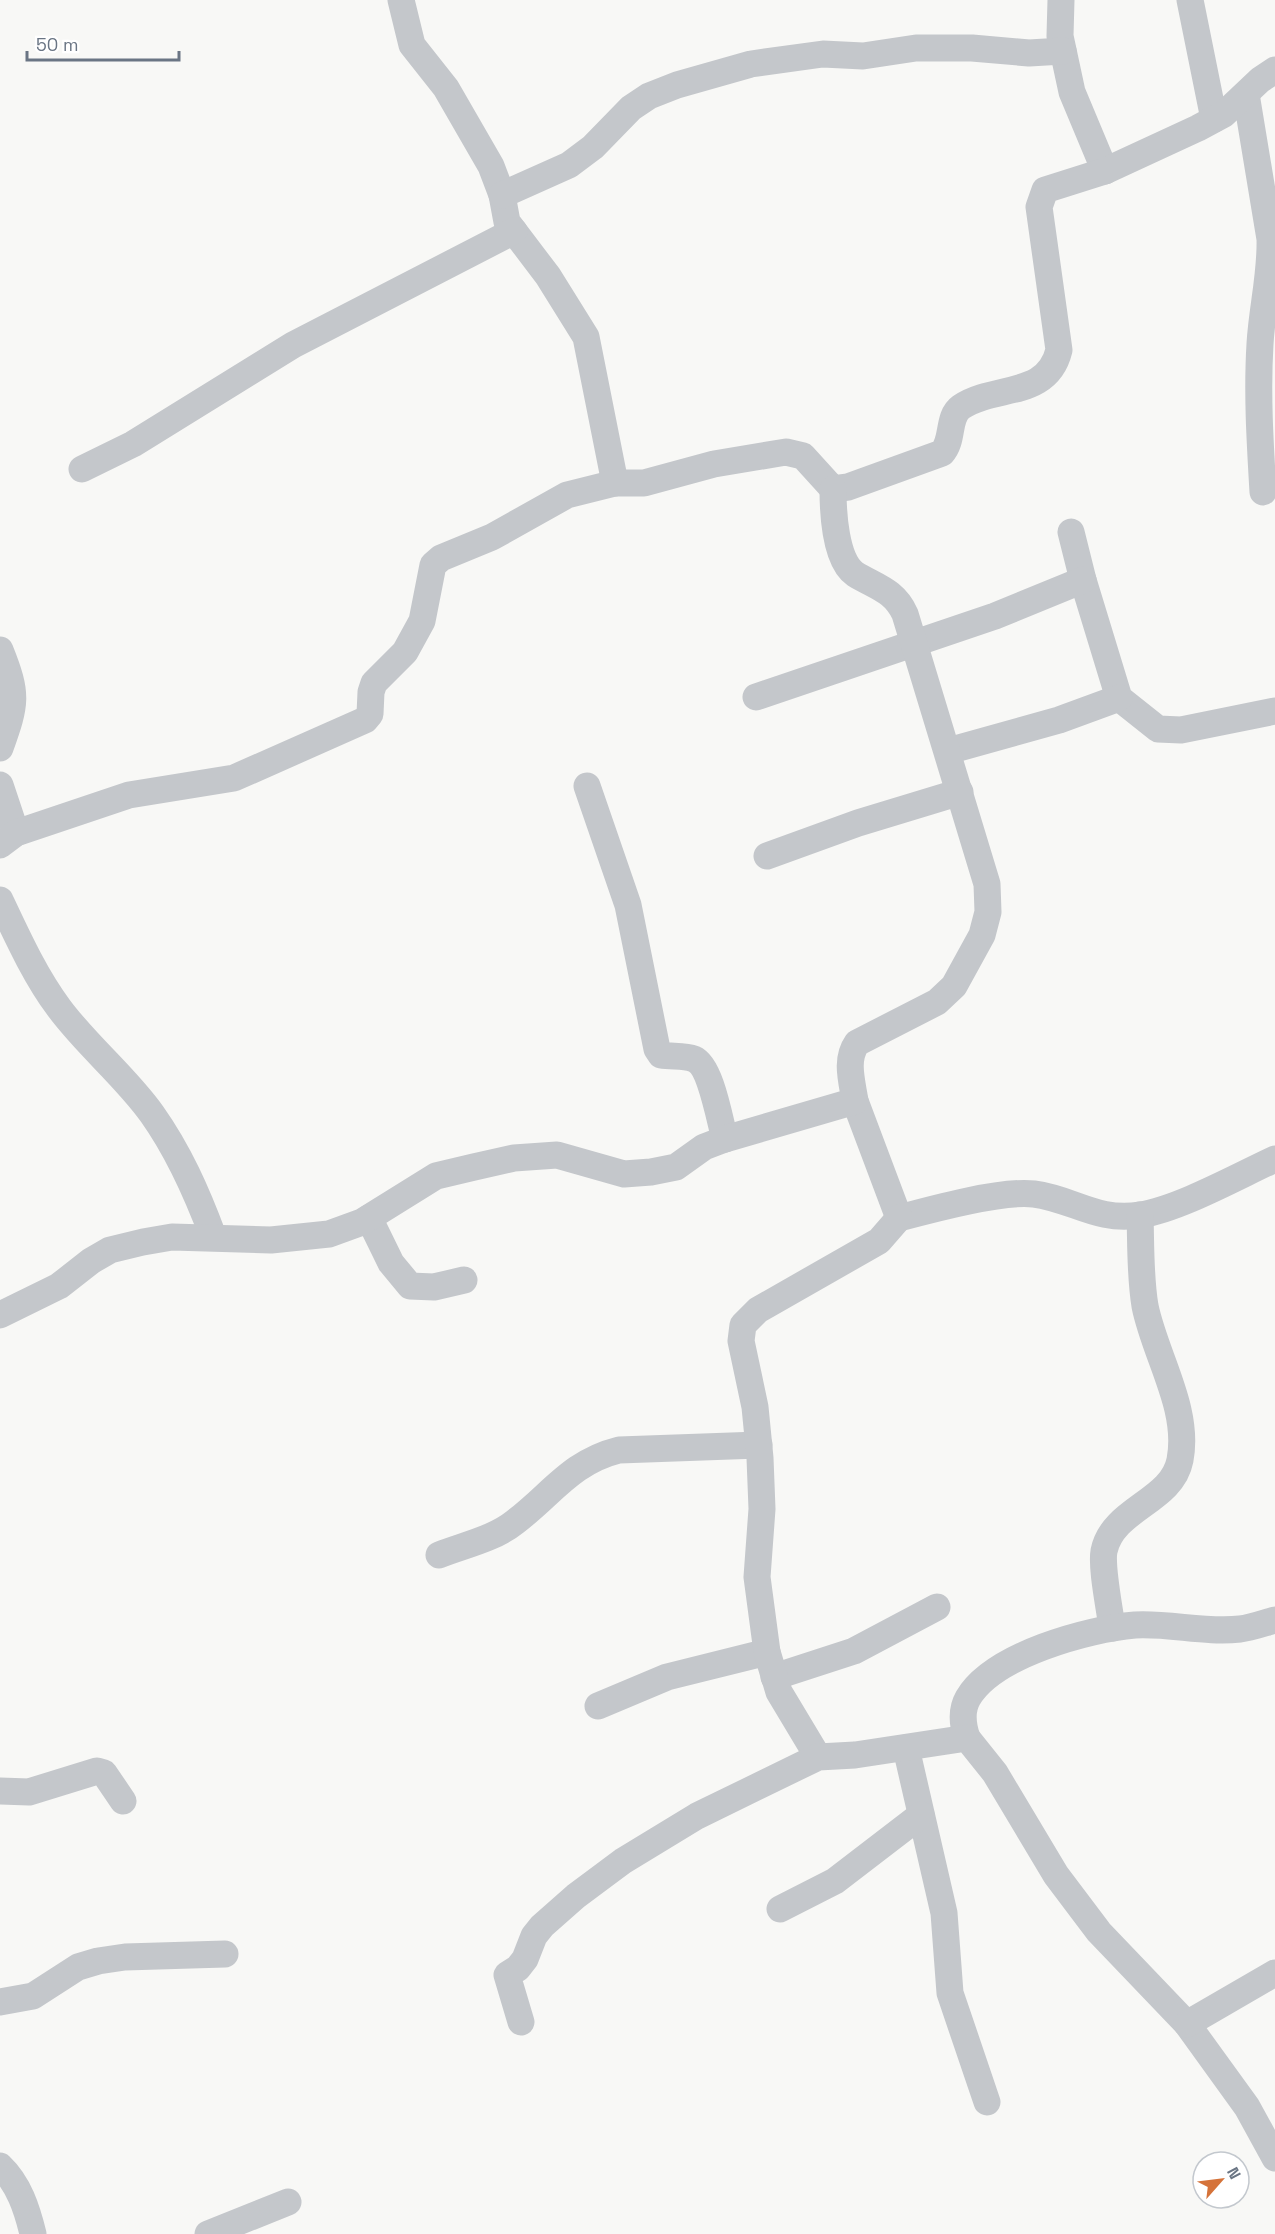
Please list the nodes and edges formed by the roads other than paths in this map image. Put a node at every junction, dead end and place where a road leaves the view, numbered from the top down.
1 (400, 0) edge
2 (1061, 0) edge
3 (1190, 0) edge
4 (1063, 51) junction
5 (1275, 70) edge
6 (1246, 94) junction
7 (1214, 119) junction
8 (1105, 171) junction
9 (502, 195) junction
10 (514, 231) junction
11 (1273, 263) edge
12 (82, 469) dead end
13 (615, 483) junction
14 (833, 489) junction
15 (1263, 492) dead end
16 (1071, 532) dead end
17 (1083, 580) junction
18 (914, 642) junction
19 (0, 650) edge
20 (756, 697) dead end
21 (1119, 698) junction
22 (1275, 711) edge
23 (0, 748) edge
24 (948, 750) junction
25 (0, 785) edge
26 (587, 786) dead end
27 (960, 792) junction
28 (8, 839) edge
29 (767, 856) dead end
30 (0, 900) edge
31 (855, 1101) junction
32 (725, 1139) junction
33 (1275, 1159) edge
34 (1140, 1215) junction
35 (369, 1218) junction
36 (899, 1218) junction
37 (213, 1236) junction
38 (464, 1280) dead end
39 (0, 1315) edge
40 (759, 1445) junction
41 (439, 1555) dead end
42 (937, 1606) dead end
43 (1275, 1620) edge
44 (1112, 1628) junction
45 (771, 1665) junction
46 (598, 1706) dead end
47 (967, 1738) junction
48 (906, 1748) junction
49 (818, 1757) junction
50 (0, 1791) edge
51 (123, 1801) dead end
52 (921, 1815) junction
53 (780, 1909) dead end
54 (225, 1954) dead end
55 (1275, 1973) edge
56 (0, 2002) edge
57 (521, 2022) dead end
58 (1187, 2024) junction
59 (987, 2102) dead end
60 (1268, 2130) edge
61 (1275, 2158) edge
62 (0, 2166) edge
63 (288, 2202) dead end
64 (33, 2234) edge
65 (208, 2234) edge

1 - 9 street
2 - 4 street
3 - 7 street
4 - 8 street
4 - 9 street
5 - 6 street
6 - 7 street
6 - 11 street
7 - 8 street
8 - 14 street
9 - 10 street
10 - 12 street
10 - 13 street
11 - 15 street
13 - 14 street
13 - 28 street
14 - 18 street
16 - 17 street
17 - 18 street
17 - 21 street
18 - 20 street
18 - 24 street
19 - 23 street
21 - 22 street
21 - 24 street
24 - 27 street
25 - 28 street
26 - 32 street
27 - 29 street
27 - 31 street
30 - 37 street
31 - 32 street
31 - 36 street
32 - 35 street
33 - 34 street
34 - 36 street
34 - 44 street
35 - 37 street
35 - 38 street
36 - 40 street
37 - 39 street
40 - 41 street
40 - 45 street
42 - 45 street
43 - 44 street
44 - 47 street
45 - 46 street
45 - 49 street
47 - 48 street
47 - 58 street
48 - 49 street
48 - 52 street
49 - 57 street
50 - 51 street
52 - 53 street
52 - 59 street
54 - 56 street
55 - 58 street
58 - 60 street
60 - 61 street
62 - 64 street
63 - 65 street

